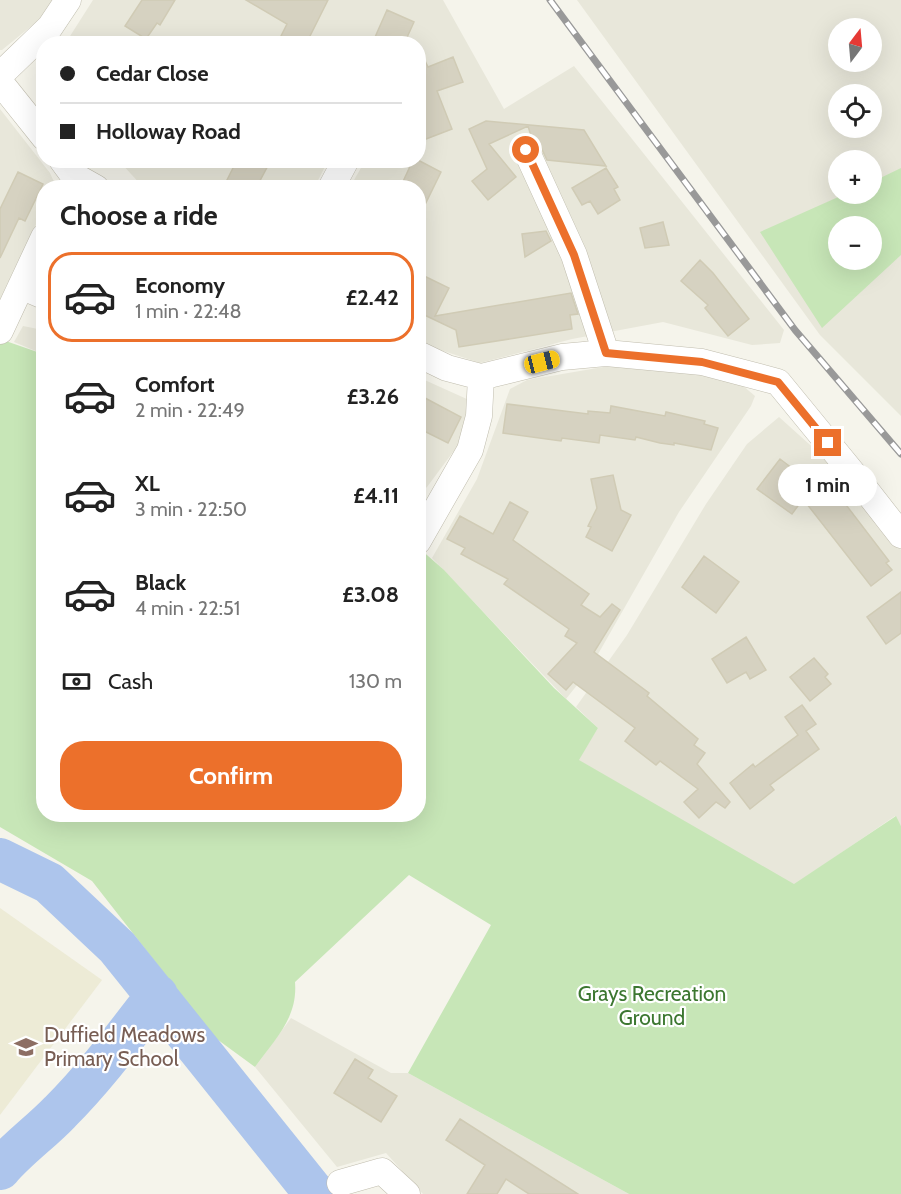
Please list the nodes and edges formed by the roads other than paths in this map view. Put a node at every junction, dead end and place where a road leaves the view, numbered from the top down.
1 (68, 0) edge
2 (41, 36) edge
3 (36, 40) edge
4 (0, 75) edge
5 (0, 82) edge
6 (36, 127) edge
7 (526, 150) dead end
8 (36, 254) edge
9 (21, 286) junction
10 (36, 293) edge
11 (0, 331) edge
12 (606, 353) junction
13 (426, 358) edge
14 (482, 376) junction
15 (426, 527) edge
16 (901, 535) edge
17 (340, 1183) dead end
18 (407, 1194) edge

1 - 2 street
3 - 4 street
5 - 6 street
7 - 12 street
8 - 9 street
9 - 10 street
9 - 11 street
12 - 14 street
12 - 16 street
13 - 14 street
14 - 15 street
17 - 18 street

